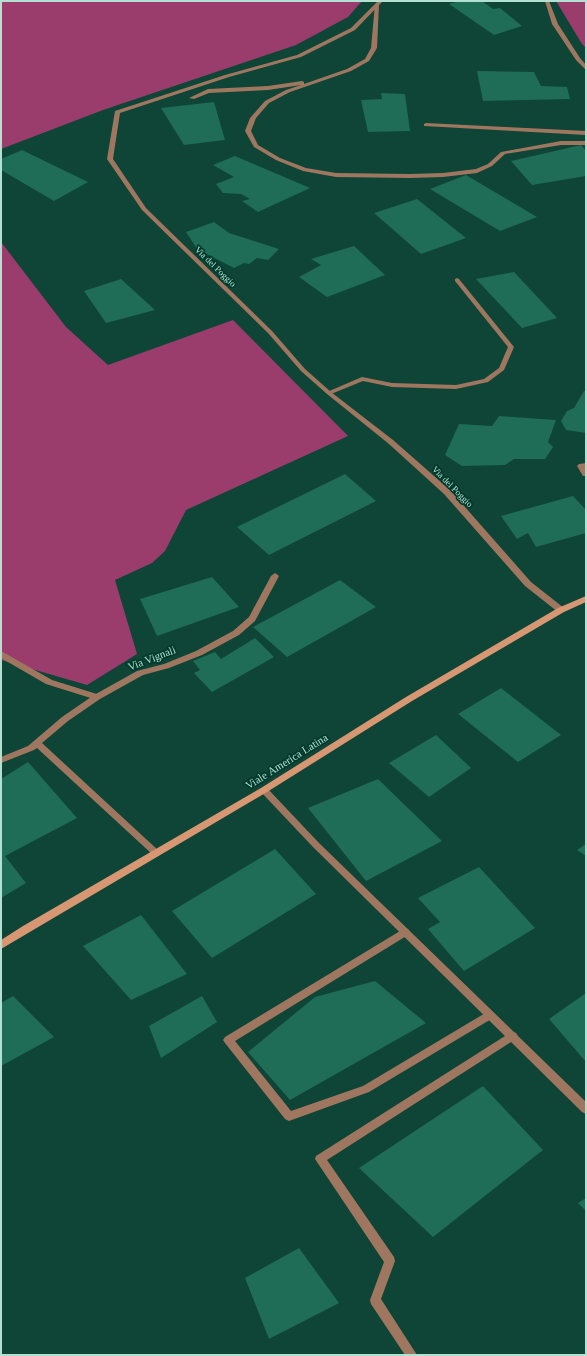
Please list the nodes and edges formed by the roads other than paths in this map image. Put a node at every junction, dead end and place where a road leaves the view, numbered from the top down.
1 (548, 1) edge
2 (379, 3) edge
3 (586, 68) edge
4 (320, 81) junction
5 (192, 98) dead end
6 (426, 125) dead end
7 (586, 133) edge
8 (586, 143) edge
9 (457, 280) dead end
10 (329, 393) junction
11 (586, 465) edge
12 (586, 474) edge
13 (275, 576) dead end
14 (586, 598) edge
15 (561, 610) junction
16 (1, 654) edge
17 (97, 697) junction
18 (37, 743) junction
19 (1, 760) edge
20 (264, 790) junction
21 (156, 853) junction
22 (405, 932) junction
23 (1, 945) edge
24 (490, 1015) junction
25 (513, 1036) junction
26 (586, 1109) edge
27 (411, 1355) edge

1 - 3 street
2 - 4 street
2 - 10 street, Via del Poggio
4 - 5 street
4 - 8 street
6 - 7 street
9 - 10 street
10 - 15 street, Via del Poggio
11 - 12 street
13 - 17 street, Via Vignali
14 - 15 main road, Viale America Latina
15 - 20 main road, Viale America Latina
16 - 17 street
17 - 18 street, Via Vignali
18 - 19 street, Via Vignali
18 - 21 street
20 - 21 main road, Viale America Latina
20 - 22 street
21 - 23 main road, Viale America Latina
22 - 24 street
22 - 24 street
24 - 25 street
25 - 26 street
25 - 27 street

